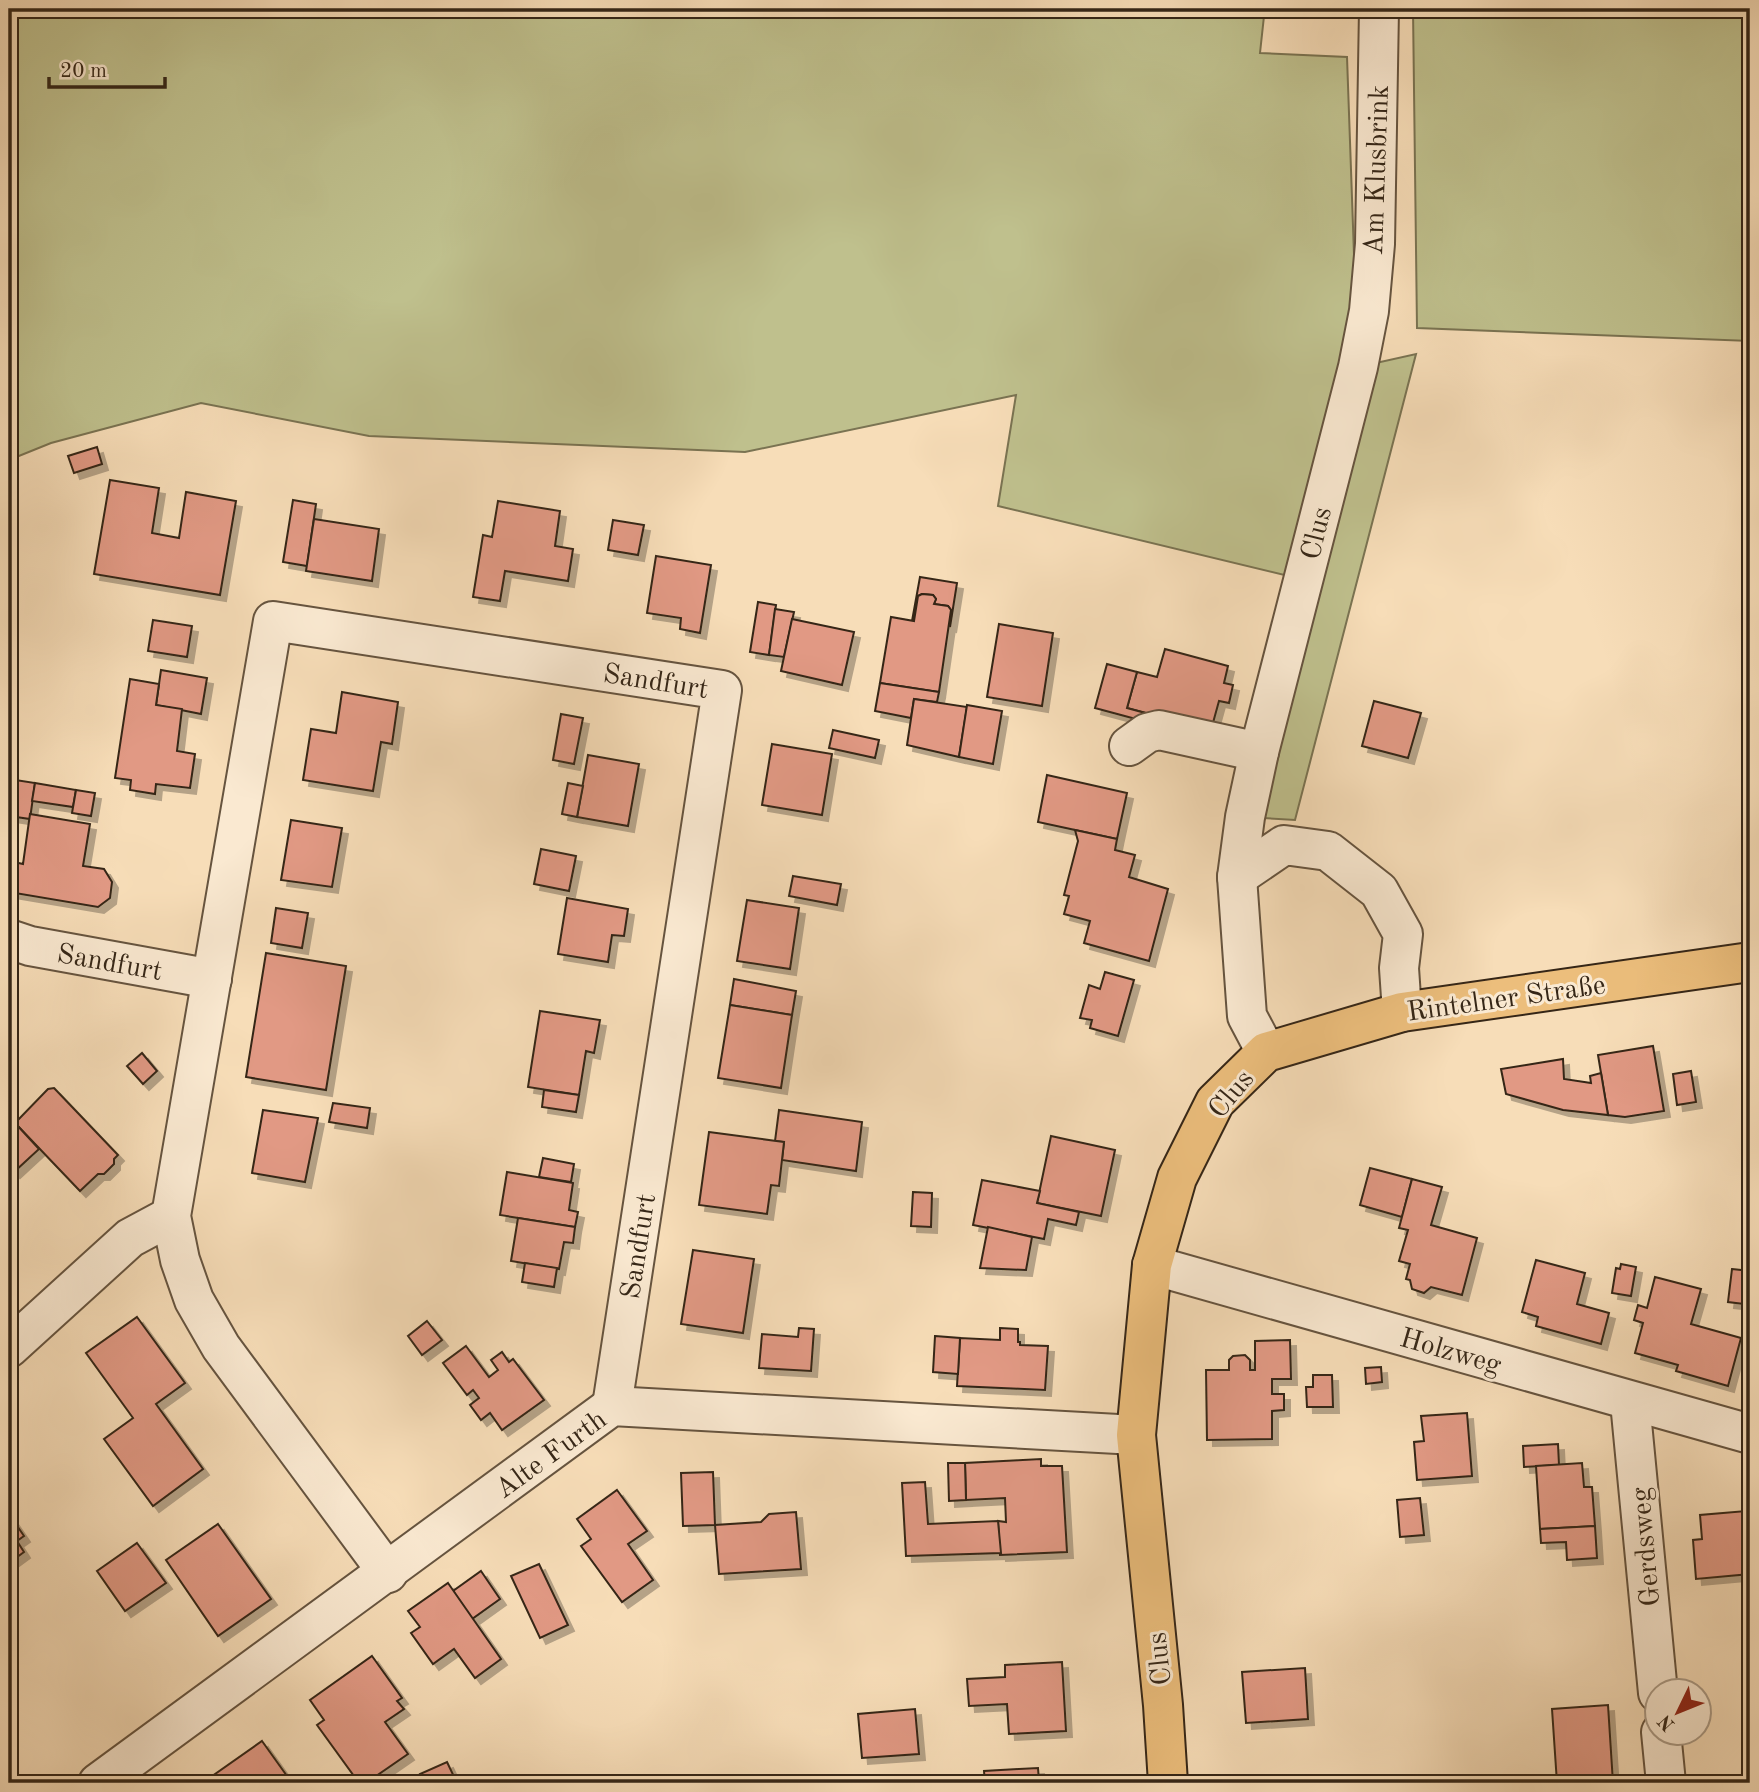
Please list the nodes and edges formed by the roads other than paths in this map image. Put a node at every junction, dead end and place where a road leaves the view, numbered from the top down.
1 (1379, 9) edge
2 (1365, 331) joint
3 (1129, 746) dead end
4 (1259, 751) junction
5 (1237, 877) junction
6 (9, 939) edge
7 (1750, 962) edge
8 (212, 979) junction
9 (1402, 1012) junction
10 (1266, 1052) junction
11 (171, 1216) junction
12 (1152, 1265) junction
13 (9, 1349) edge
14 (1630, 1402) junction
15 (612, 1406) junction
16 (1750, 1434) edge
17 (1136, 1435) junction
18 (388, 1573) junction
19 (1655, 1676) edge
20 (1662, 1746) edge
21 (98, 1783) edge
22 (1168, 1783) edge
23 (1666, 1783) edge

1 - 2 street, Am Klusbrink
2 - 4 street, Clus
3 - 4 street
4 - 5 street, Clus
5 - 9 street
5 - 10 street, Clus
6 - 8 street, Sandfurt
7 - 9 main road, Rintelner Straße
8 - 11 street, Sandfurt
8 - 15 street, Sandfurt
9 - 10 main road, Rintelner Straße
10 - 12 main road, Clus
11 - 13 street
11 - 18 street, Sandfurt
12 - 14 street, Holzweg
12 - 17 main road, Clus
14 - 16 street, Holzweg
14 - 19 street, Gerdsweg
15 - 17 street, Alte Furth
15 - 18 street, Alte Furth
17 - 22 main road, Clus
18 - 21 street, Alte Furth
20 - 23 street

